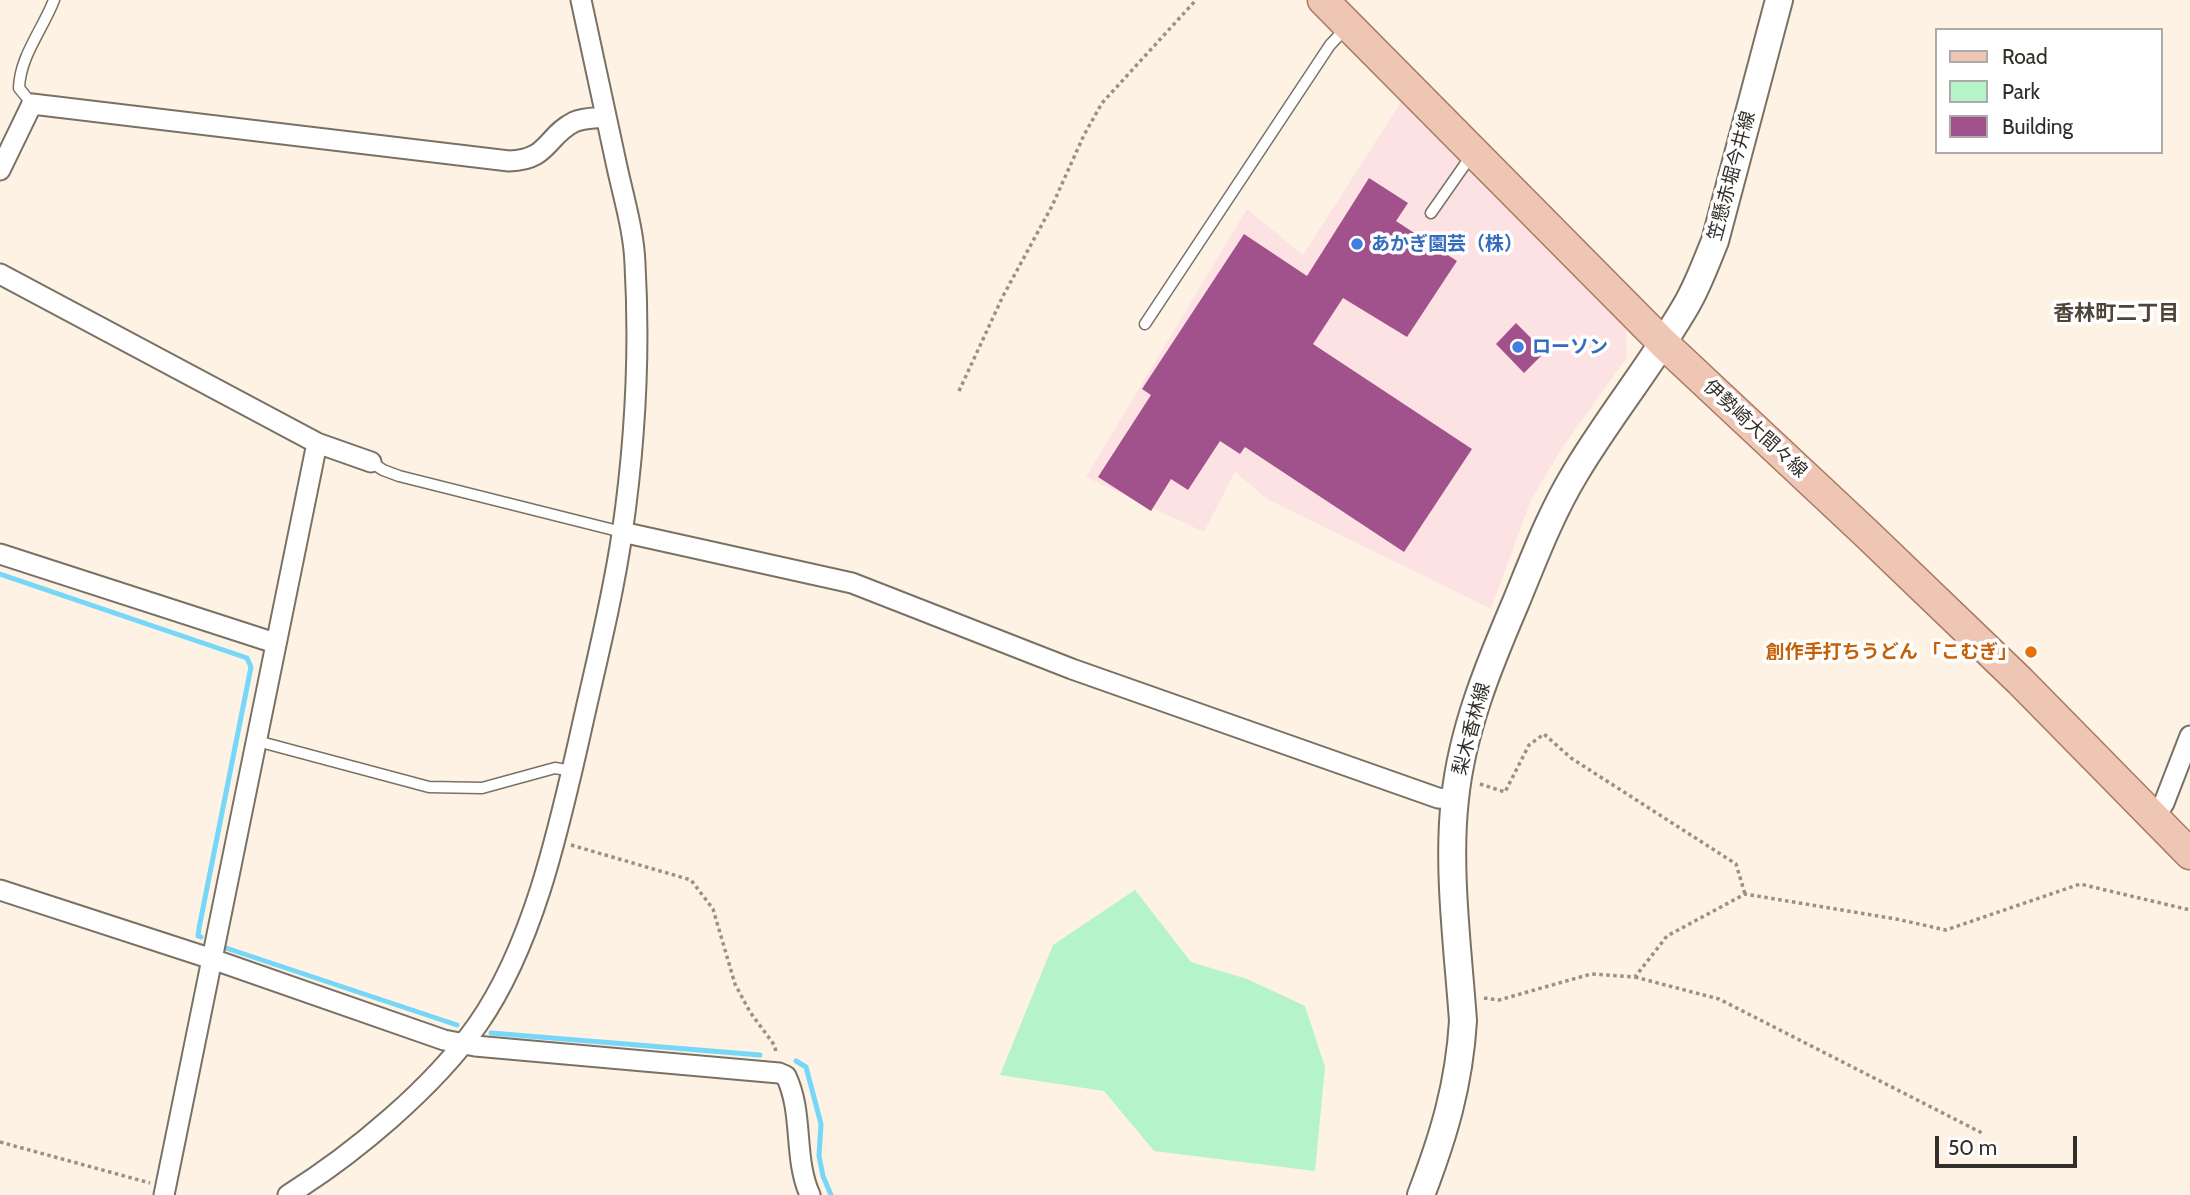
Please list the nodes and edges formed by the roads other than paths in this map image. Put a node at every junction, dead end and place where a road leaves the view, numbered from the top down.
1 (54, 0) edge
2 (581, 0) edge
3 (1323, 0) edge
4 (1779, 0) edge
5 (1349, 25) junction
6 (32, 104) junction
7 (606, 117) junction
8 (1476, 154) junction
9 (0, 170) edge
10 (1432, 213) dead end
11 (0, 274) edge
12 (1145, 324) dead end
13 (1662, 343) junction
14 (317, 443) junction
15 (372, 462) joint
16 (622, 532) junction
17 (0, 554) edge
18 (275, 643) junction
19 (2190, 736) edge
20 (257, 740) junction
21 (572, 771) junction
22 (1456, 788) junction
23 (2154, 818) junction
24 (2190, 853) edge
25 (0, 890) edge
26 (212, 958) junction
27 (463, 1044) junction
28 (166, 1191) edge
29 (288, 1195) edge
30 (810, 1195) edge
31 (1421, 1195) edge

1 - 6 lane
2 - 7 street
3 - 5 main road, 伊勢崎大間々線
4 - 13 main road, 笠懸赤堀今井線
5 - 8 main road, 伊勢崎大間々線
5 - 12 lane
6 - 7 street
6 - 9 street
7 - 16 street
8 - 10 lane
8 - 13 main road, 伊勢崎大間々線
11 - 14 street
13 - 22 main road, 梨木香林線
13 - 23 main road, 伊勢崎大間々線
14 - 15 street
14 - 18 street
15 - 16 lane
16 - 21 street
16 - 22 street
17 - 18 street
18 - 20 street
19 - 23 street
20 - 21 lane
20 - 26 street
21 - 27 street
22 - 31 main road, 梨木香林線
23 - 24 main road, 伊勢崎大間々線
25 - 26 street
26 - 27 street
26 - 28 street
27 - 29 street
27 - 30 street

